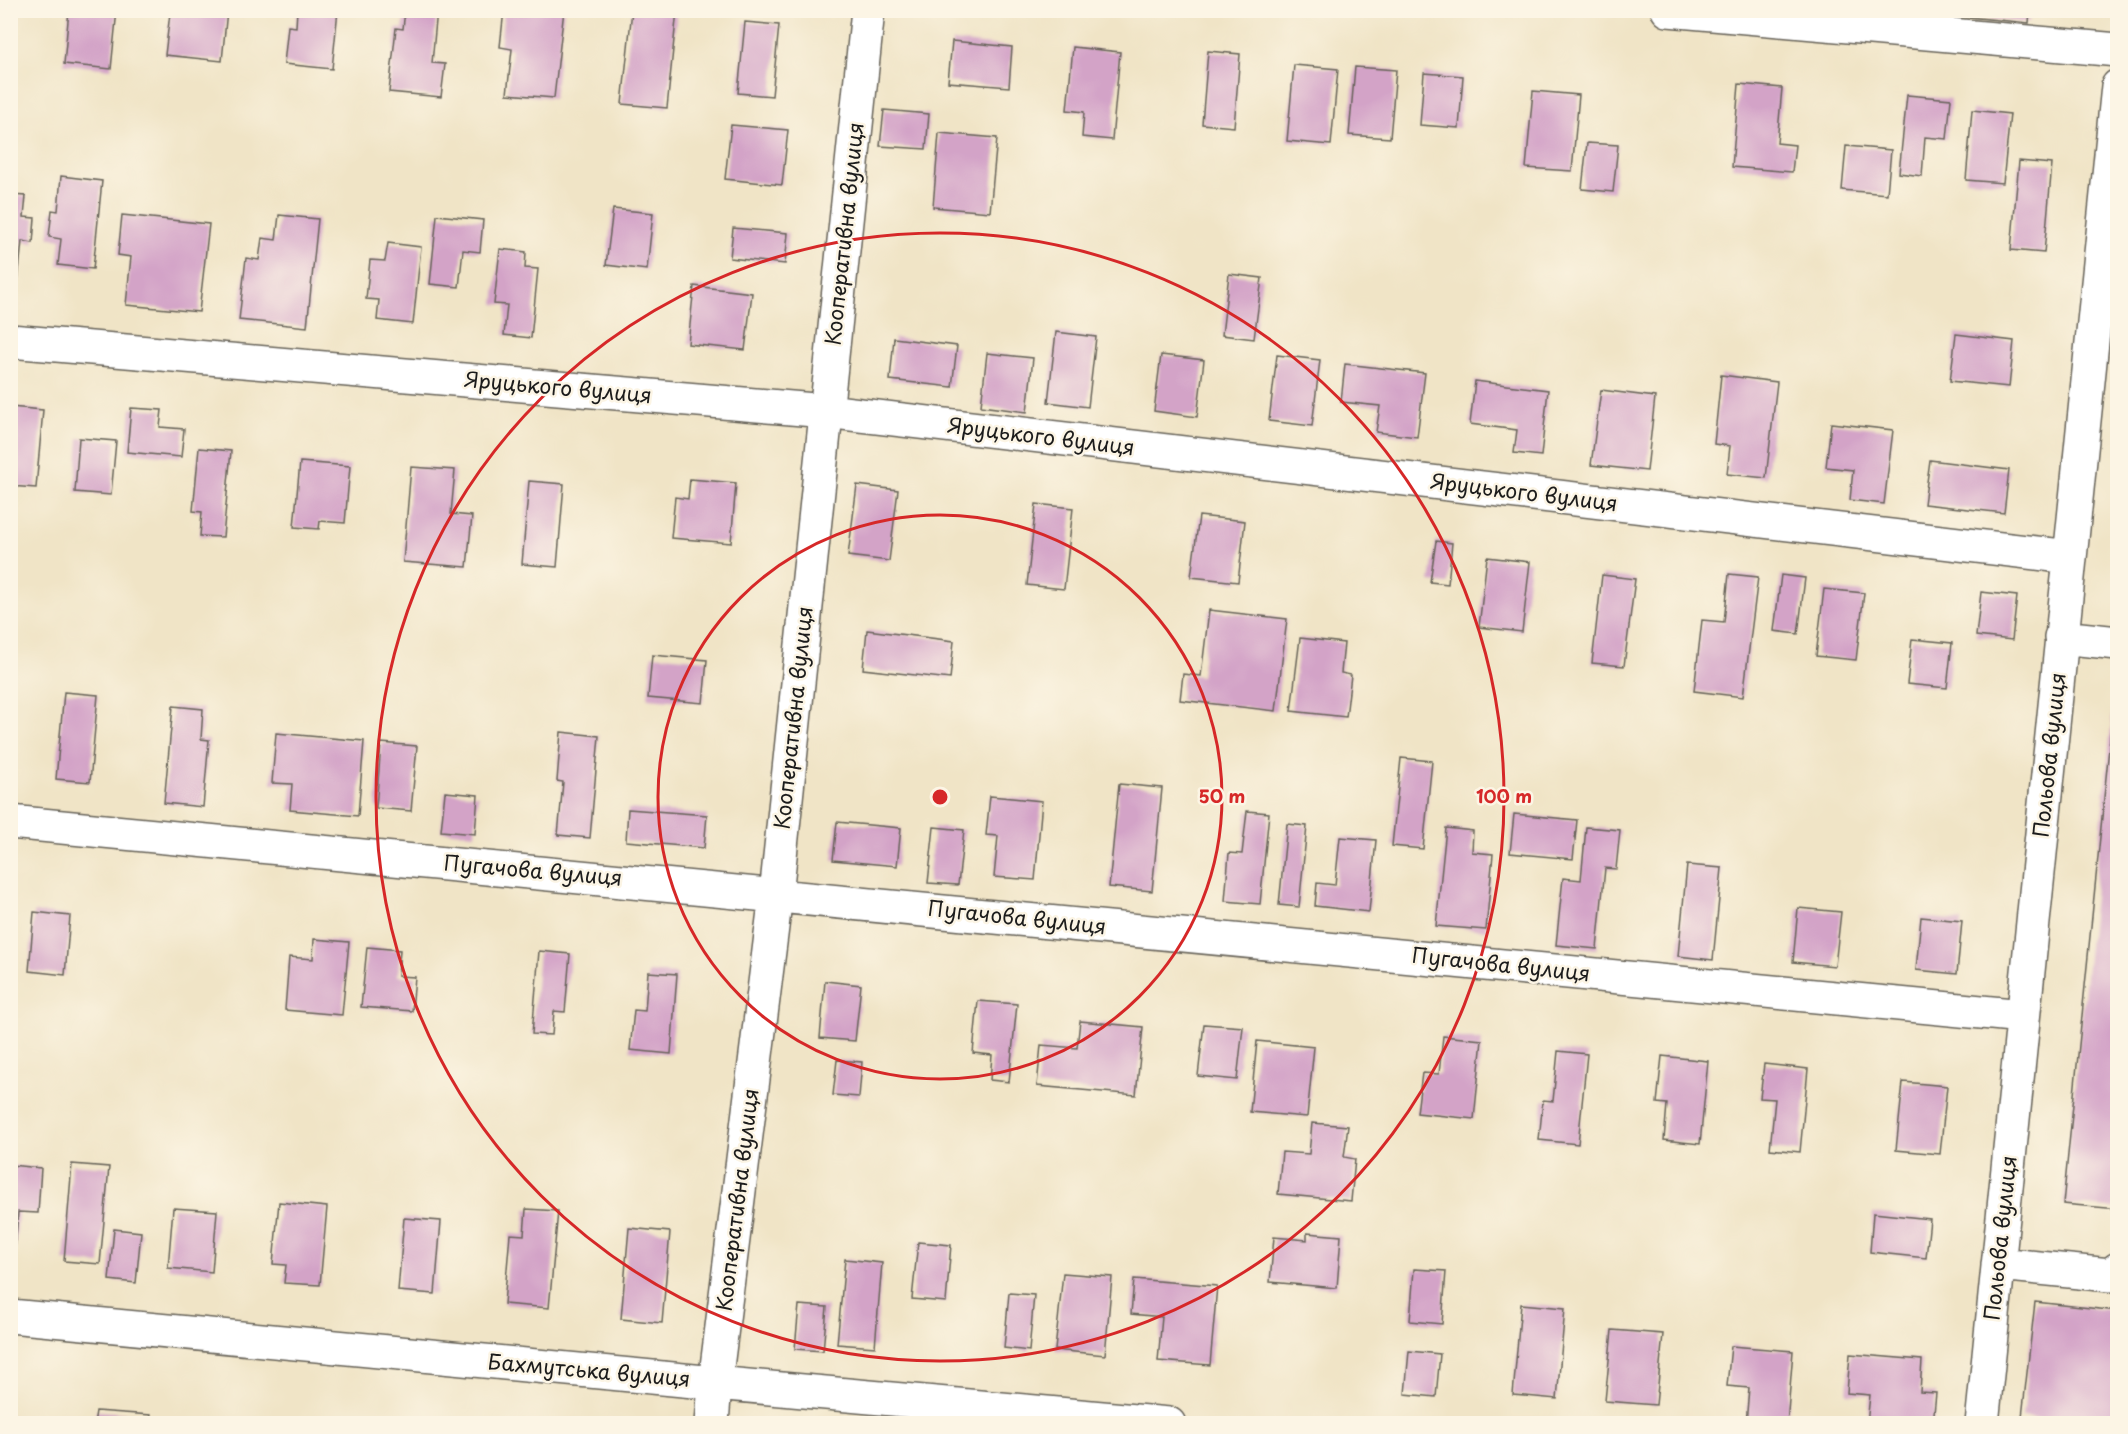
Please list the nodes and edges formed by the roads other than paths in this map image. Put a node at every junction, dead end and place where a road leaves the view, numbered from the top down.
1 (868, 10) edge
2 (1668, 10) edge
3 (2118, 50) edge
4 (2118, 86) edge
5 (10, 341) edge
6 (826, 411) junction
7 (2070, 557) junction
8 (2061, 638) junction
9 (2118, 643) edge
10 (10, 822) edge
11 (776, 895) junction
12 (2023, 1016) junction
13 (1998, 1264) junction
14 (2118, 1269) edge
15 (10, 1316) edge
16 (715, 1383) junction
17 (712, 1424) edge
18 (1169, 1424) edge
19 (1982, 1424) edge

1 - 6 street, Кооперативна вулиця
2 - 3 street
4 - 7 street, Польова вулиця
5 - 6 street, Яруцького вулиця
6 - 7 street, Яруцького вулиця
6 - 11 street, Кооперативна вулиця
7 - 8 street, Польова вулиця
8 - 9 street
8 - 12 street, Польова вулиця
10 - 11 street, Пугачова вулиця
11 - 12 street, Пугачова вулиця
11 - 16 street, Кооперативна вулиця
12 - 13 street, Польова вулиця
13 - 14 street
13 - 19 street, Польова вулиця
15 - 16 street, Бахмутська вулиця
16 - 17 street, Кооперативна вулиця
16 - 18 street, Бахмутська вулиця

